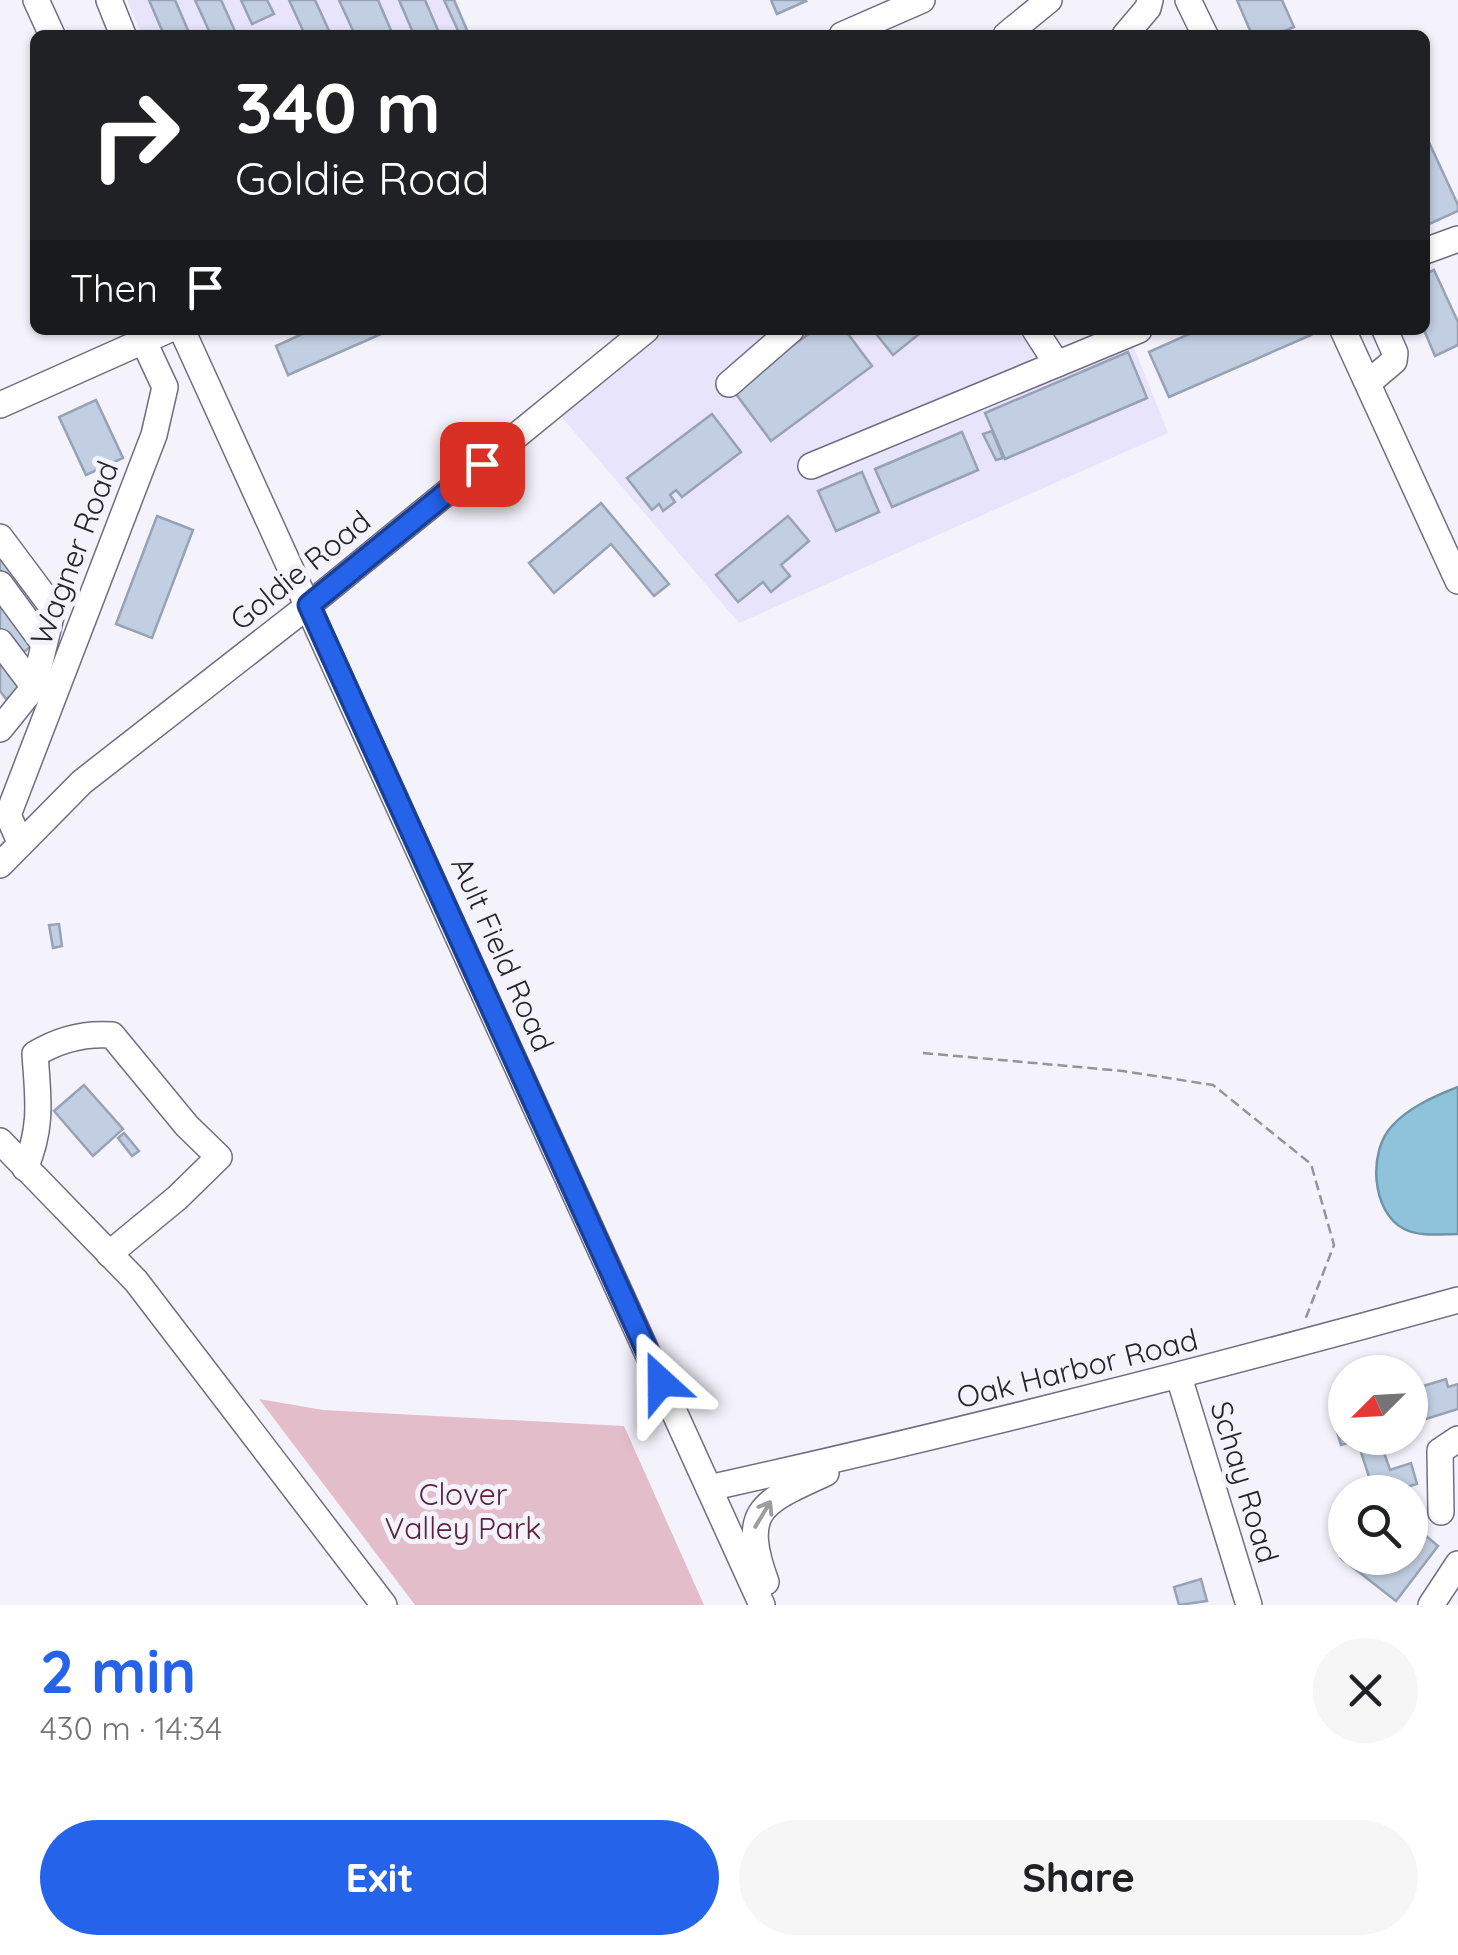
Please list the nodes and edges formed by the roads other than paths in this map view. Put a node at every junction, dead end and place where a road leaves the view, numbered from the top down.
1 (36, 0) edge
2 (109, 0) edge
3 (922, 0) edge
4 (1049, 0) edge
5 (1188, 0) edge
6 (1149, 4) edge
7 (50, 30) edge
8 (120, 30) edge
9 (853, 30) edge
10 (1012, 30) edge
11 (1129, 30) edge
12 (1151, 30) edge
13 (1203, 30) edge
14 (1458, 240) edge
15 (1430, 248) edge
16 (158, 335) edge
17 (184, 335) edge
18 (640, 335) edge
19 (786, 335) edge
20 (1043, 335) edge
21 (1127, 335) edge
22 (1345, 335) edge
23 (1386, 335) edge
24 (144, 342) junction
25 (1057, 364) junction
26 (1368, 383) junction
27 (730, 384) dead end
28 (0, 405) edge
29 (811, 466) dead end
30 (0, 536) edge
31 (1458, 581) edge
32 (0, 584) edge
33 (309, 605) junction
34 (0, 642) edge
35 (44, 644) junction
36 (34, 687) junction
37 (3, 717) edge
38 (20, 842) junction
39 (0, 864) edge
40 (0, 1141) edge
41 (24, 1168) junction
42 (109, 1254) junction
43 (1458, 1300) edge
44 (1179, 1377) junction
45 (1458, 1439) edge
46 (867, 1454) junction
47 (709, 1488) junction
48 (1441, 1512) dead end
49 (1458, 1564) edge
50 (384, 1605) edge
51 (762, 1605) edge
52 (774, 1605) edge
53 (1248, 1605) edge
54 (1431, 1605) edge

1 - 7 street
2 - 8 street
3 - 9 street
4 - 10 street
5 - 13 street
6 - 11 street
6 - 12 street
14 - 15 street
16 - 24 street
17 - 33 street, Ault Field Road
18 - 33 street, Goldie Road
19 - 27 street
20 - 25 street
21 - 25 street
22 - 26 street
23 - 26 street
24 - 28 street
24 - 38 street, Wagner Road
25 - 29 street
26 - 31 street
30 - 35 street
32 - 35 street
33 - 38 street, Goldie Road
33 - 47 street, Ault Field Road
34 - 36 street
35 - 36 street
36 - 37 street
38 - 39 street, Goldie Road
40 - 41 street
41 - 42 street
41 - 42 street
42 - 50 street
43 - 44 street, Oak Harbor Road
44 - 46 street, Oak Harbor Road
44 - 53 street, Schay Road
45 - 48 street
46 - 47 street, Oak Harbor Road
52 -> 46 street
47 - 51 street, Ault Field Road
49 - 54 street

